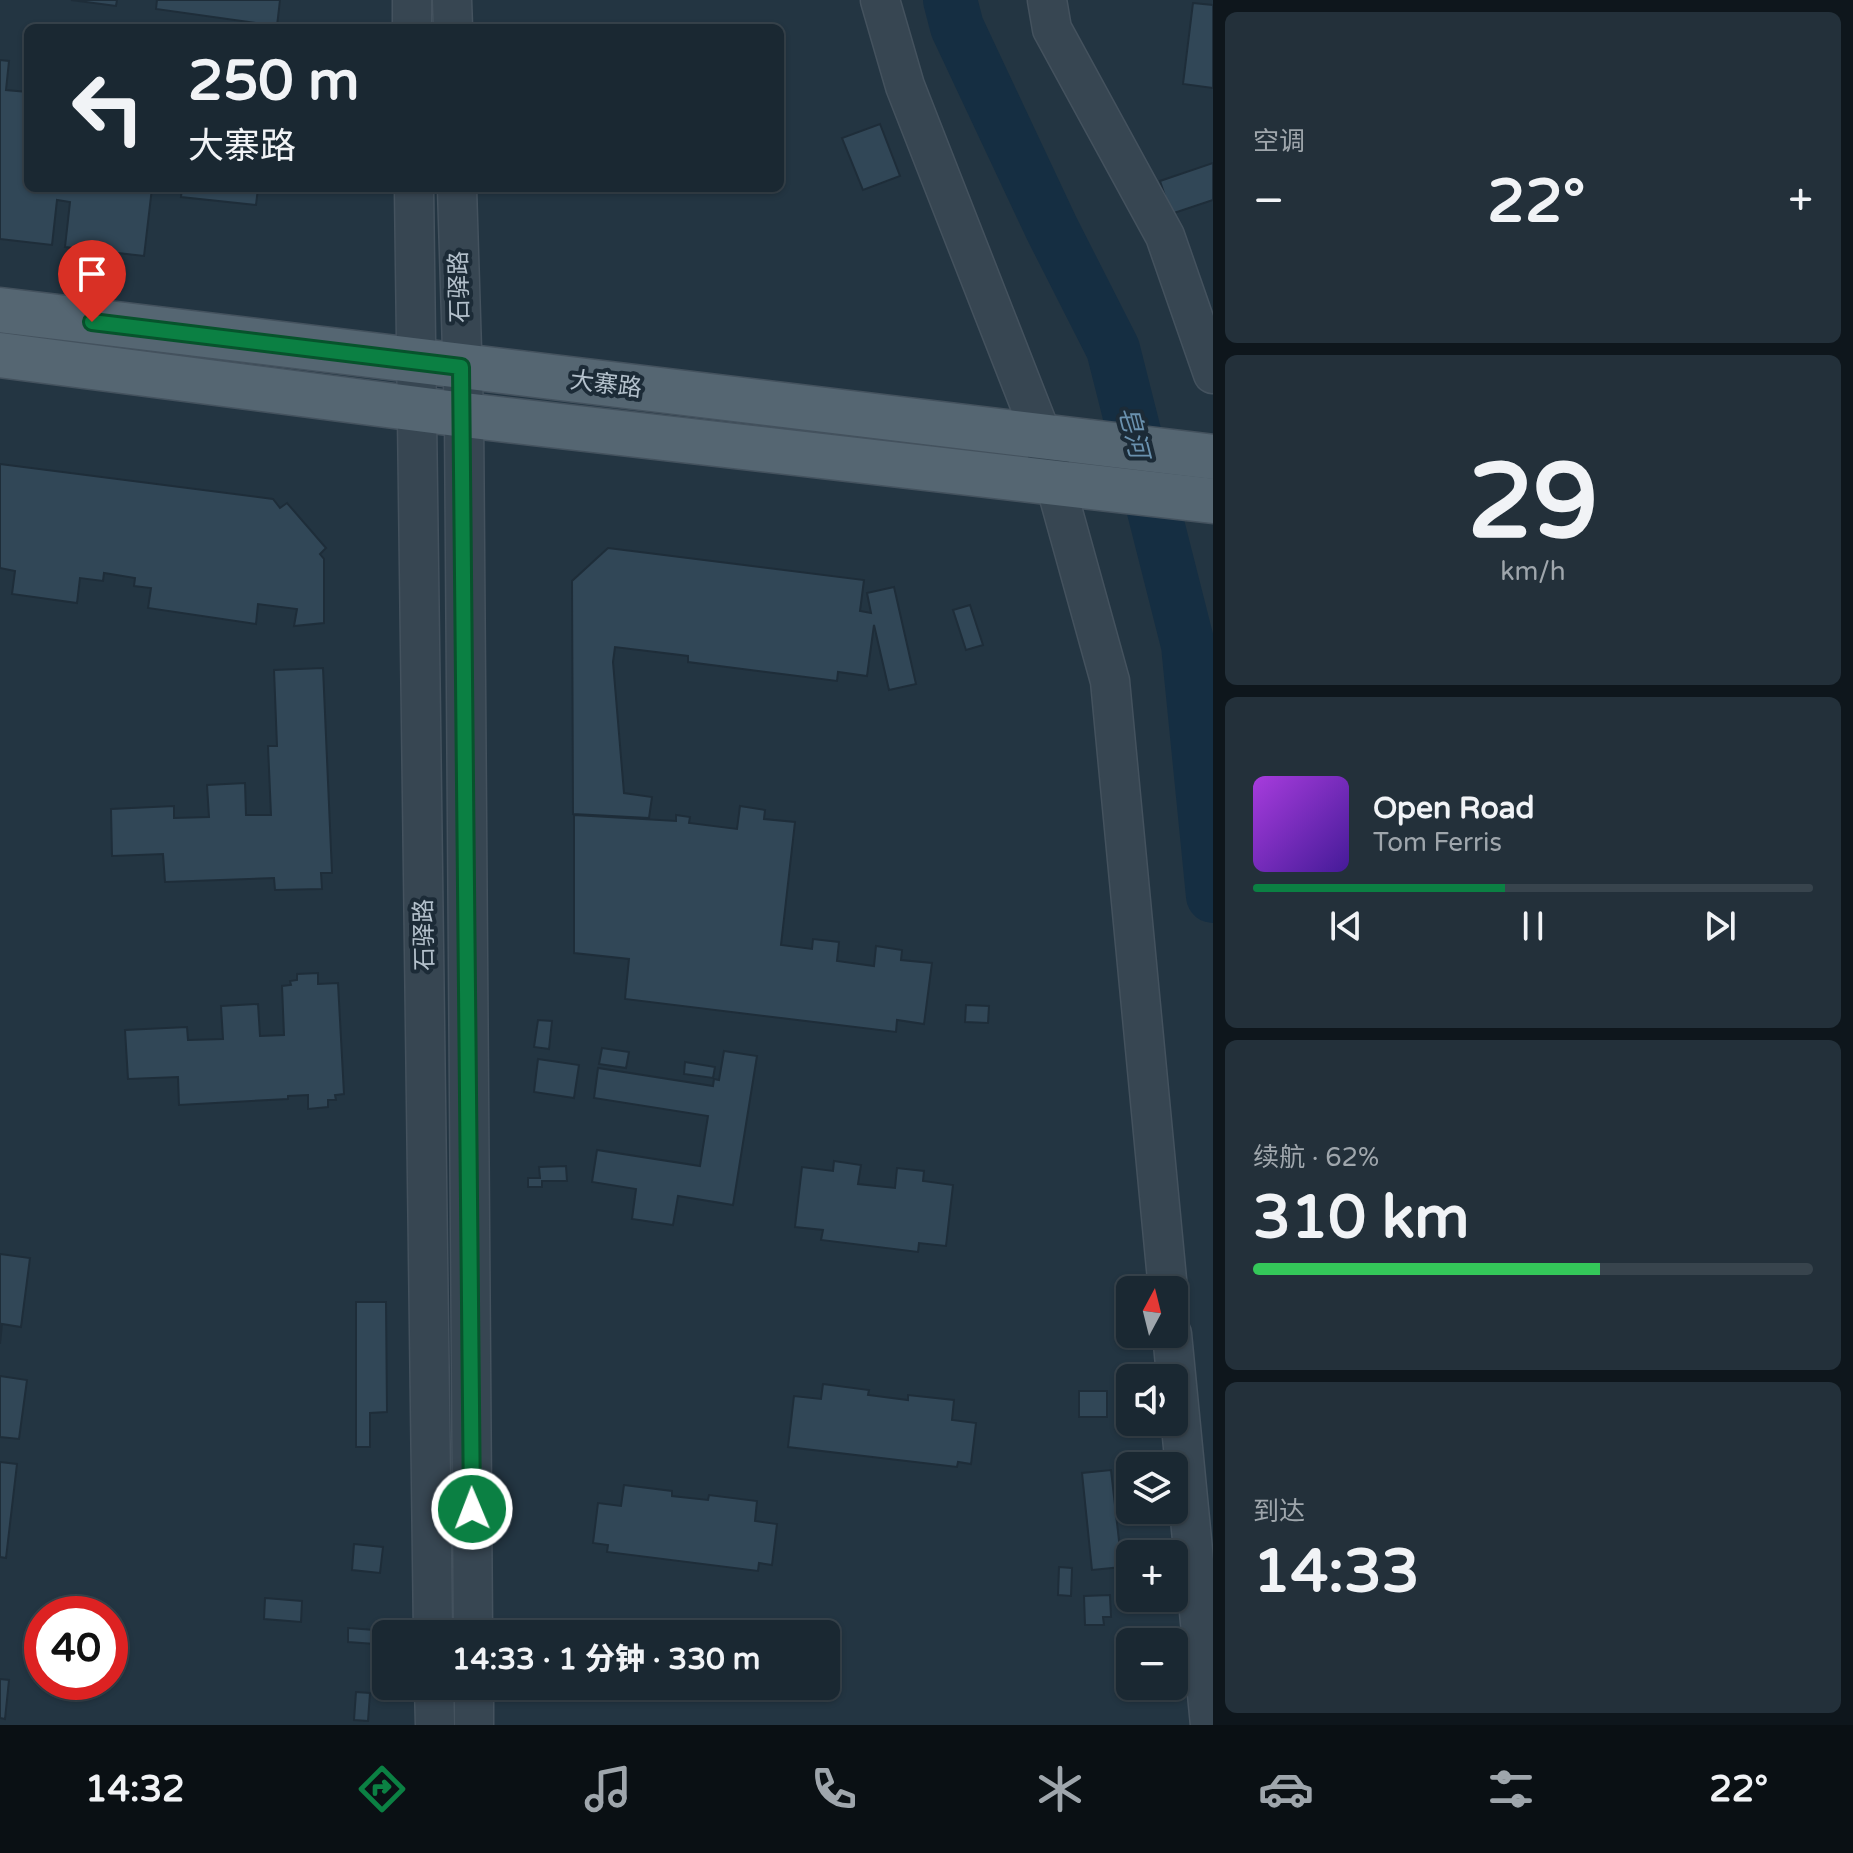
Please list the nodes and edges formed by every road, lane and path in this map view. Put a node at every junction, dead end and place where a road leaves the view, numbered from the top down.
1 (412, 0) edge
2 (452, 0) edge
3 (880, 0) edge
4 (1047, 0) edge
5 (412, 24) edge
6 (453, 24) edge
7 (414, 192) edge
8 (457, 192) edge
9 (0, 310) edge
10 (0, 355) edge
11 (416, 361) junction
12 (461, 367) junction
13 (1213, 374) edge
14 (417, 409) junction
15 (464, 415) junction
16 (1061, 438) junction
17 (1208, 456) edge
18 (1057, 483) junction
19 (1213, 501) edge
20 (1167, 1276) edge
21 (1173, 1348) edge
22 (433, 1620) edge
23 (473, 1620) edge
24 (434, 1700) edge
25 (474, 1700) edge
26 (435, 1725) edge
27 (474, 1725) edge
28 (1210, 1725) edge

1 - 5 street
2 - 6 street
3 - 16 street
4 - 13 street
7 - 11 street, 石驿路
8 - 12 street, 石驿路
9 - 11 main road, 大寨路
10 - 14 main road, 大寨路
11 - 12 main road, 大寨路
11 - 14 street, 石驿路
12 - 15 street, 石驿路
12 - 16 main road, 大寨路
14 - 15 main road, 大寨路
14 - 22 street, 石驿路
15 - 18 main road, 大寨路
15 - 23 street, 石驿路
16 - 17 main road, 大寨路
16 - 18 street
18 - 19 main road, 大寨路
18 - 20 street
21 - 28 street
24 - 26 street
25 - 27 street

